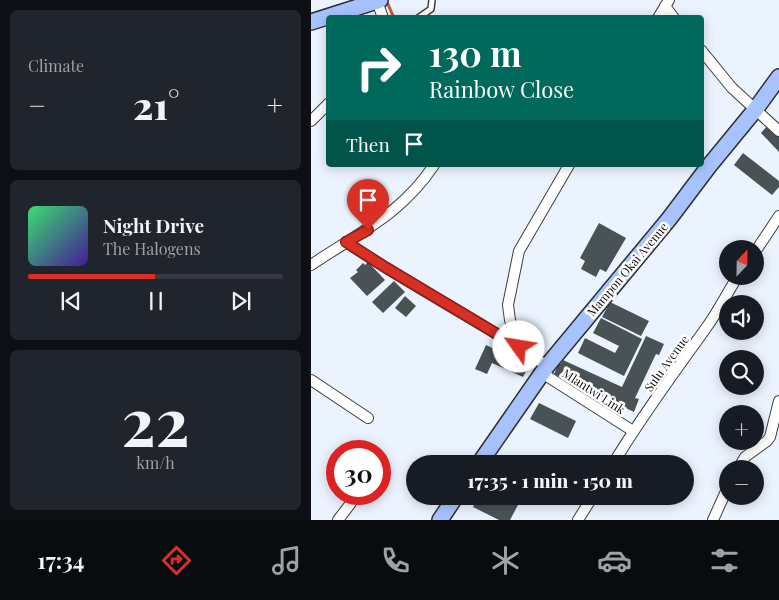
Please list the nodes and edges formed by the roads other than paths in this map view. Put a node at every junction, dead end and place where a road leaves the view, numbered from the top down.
1 (379, 0) edge
2 (432, 0) edge
3 (667, 3) edge
4 (333, 15) edge
5 (382, 15) edge
6 (422, 15) edge
7 (660, 15) edge
8 (673, 15) edge
9 (326, 17) edge
10 (311, 22) edge
11 (704, 54) edge
12 (779, 77) edge
13 (326, 105) edge
14 (755, 110) junction
15 (311, 121) edge
16 (779, 131) edge
17 (432, 167) edge
18 (568, 167) edge
19 (779, 216) edge
20 (763, 240) edge
21 (346, 242) junction
22 (311, 265) edge
23 (733, 285) edge
24 (519, 347) junction
25 (545, 370) junction
26 (311, 380) edge
27 (779, 401) edge
28 (368, 418) dead end
29 (633, 431) junction
30 (485, 455) edge
31 (618, 455) edge
32 (743, 460) edge
33 (349, 505) edge
34 (450, 505) edge
35 (587, 505) edge
36 (720, 505) edge
37 (338, 520) edge
38 (440, 520) edge
39 (578, 520) edge
40 (713, 520) edge

1 - 4 street
1 - 5 street
2 - 6 lane
3 - 7 street
3 - 8 street
9 - 10 street
11 - 14 street
12 - 14 street, Mampon Okai Avenue
13 - 15 street
14 - 16 street
14 - 25 street, Mampon Okai Avenue
17 - 21 street
18 - 24 street
19 - 20 street
21 - 22 street
21 - 24 street, Mlantwi Link
23 - 29 street, Sulu Avenue
24 - 25 street, Mlantwi Link
25 - 29 street, Mlantwi Link
25 - 30 street, Mampon Okai Avenue
26 - 28 street
27 - 32 street
29 - 31 street, Sulu Avenue
33 - 37 street
34 - 38 street
35 - 39 street
36 - 40 street

